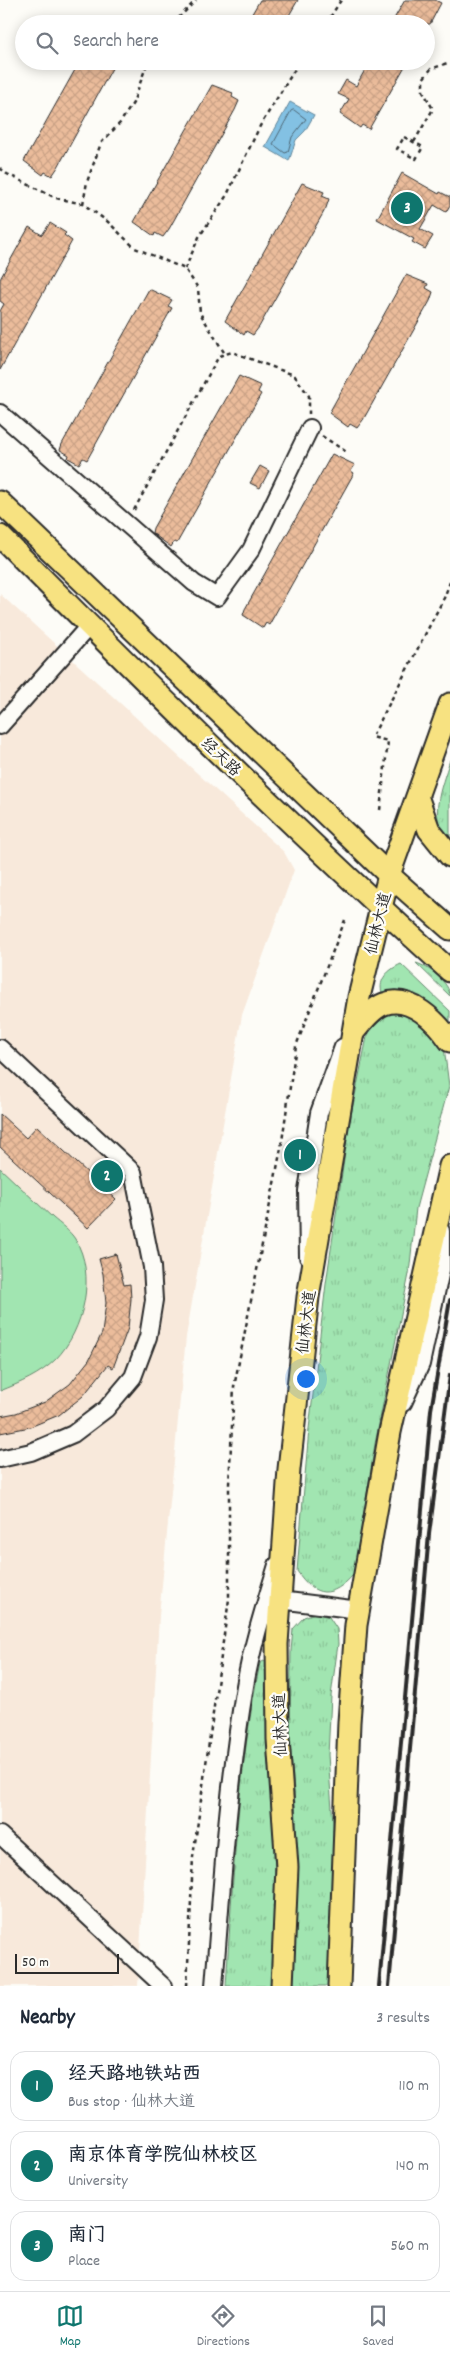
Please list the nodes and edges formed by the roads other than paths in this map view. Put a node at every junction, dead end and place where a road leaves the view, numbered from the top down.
1 (0, 413) edge
2 (310, 428) road end
3 (0, 502) edge
4 (0, 536) edge
5 (89, 626) junction
6 (450, 704) edge
7 (0, 726) edge
8 (418, 799) junction
9 (450, 856) edge
10 (390, 876) junction
11 (380, 908) junction
12 (450, 929) edge
13 (450, 971) edge
14 (359, 997) junction
15 (352, 1033) junction
16 (450, 1041) edge
17 (0, 1048) edge
18 (449, 1170) edge
19 (308, 1297) junction
20 (0, 1459) edge
21 (285, 1536) junction
22 (280, 1600) junction
23 (359, 1610) junction
24 (0, 1834) edge
25 (163, 1986) edge
26 (214, 1986) edge
27 (282, 1986) edge
28 (339, 1986) edge

1 - 2 street
3 - 10 main road, 经天路
4 - 5 main road, 经天路
5 - 7 street
5 - 11 main road, 经天路
6 - 8 main road, 仙林大道
8 - 9 main road
8 - 10 main road, 仙林大道
10 - 11 main road, 仙林大道
10 - 12 main road, 经天路
11 - 13 main road, 经天路
11 - 14 main road, 仙林大道
14 - 15 main road, 仙林大道
14 - 19 street
15 - 16 main road
15 - 19 main road, 仙林大道
17 - 20 street
18 - 23 main road
19 - 21 main road, 仙林大道
21 - 22 main road, 仙林大道
21 - 26 street
22 - 23 street
22 - 27 main road, 仙林大道
23 - 28 main road
24 - 25 street

